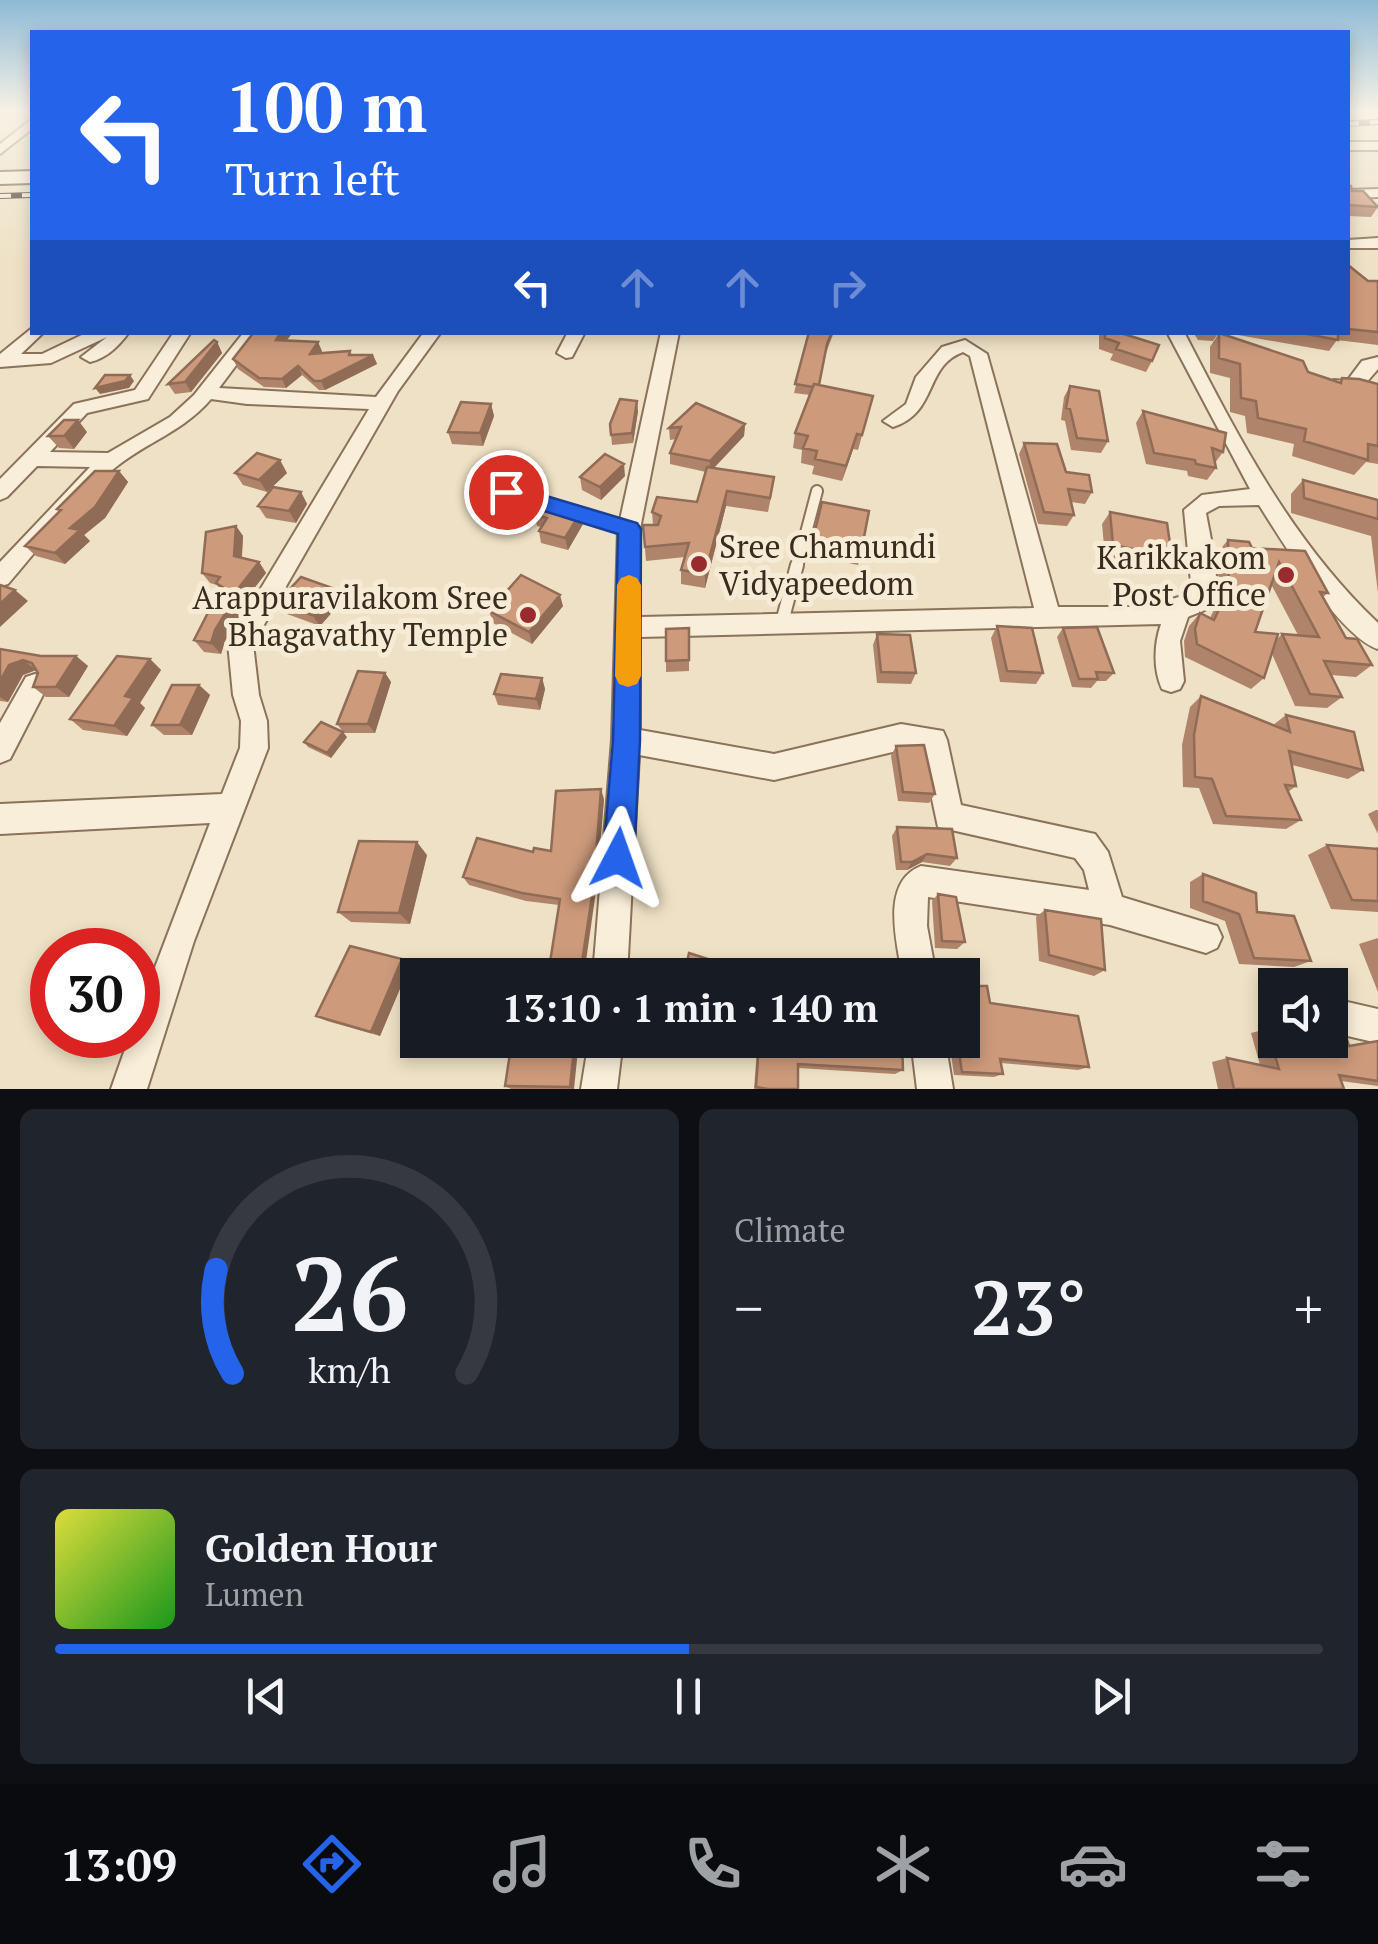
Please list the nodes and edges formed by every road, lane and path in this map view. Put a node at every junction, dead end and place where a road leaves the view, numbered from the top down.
1 (30, 177) edge
2 (0, 178) edge
3 (1378, 193) edge
4 (1350, 194) edge
5 (1350, 244) edge
6 (1378, 244) edge
7 (32, 335) edge
8 (96, 335) edge
9 (117, 335) edge
10 (181, 335) edge
11 (252, 335) edge
12 (430, 335) edge
13 (576, 335) edge
14 (669, 335) edge
15 (1177, 335) edge
16 (566, 353) dead end
17 (90, 356) dead end
18 (1, 362) edge
19 (1378, 362) edge
20 (1310, 382) edge
21 (206, 392) junction
22 (382, 403) junction
23 (892, 421) dead end
24 (32, 459) junction
25 (111, 460) junction
26 (816, 491) dead end
27 (0, 492) edge
28 (506, 492) dead end
29 (1266, 497) junction
30 (630, 529) junction
31 (0, 577) edge
32 (1178, 610) junction
33 (1049, 617) junction
34 (781, 626) junction
35 (629, 627) junction
36 (1378, 638) edge
37 (1171, 681) dead end
38 (35, 685) edge
39 (626, 740) junction
40 (0, 750) edge
41 (228, 808) junction
42 (0, 819) edge
43 (1110, 909) junction
44 (1206, 937) dead end
45 (611, 958) edge
46 (917, 958) edge
47 (1348, 1018) edge
48 (1378, 1026) edge
49 (603, 1058) edge
50 (931, 1058) edge
51 (129, 1089) edge
52 (599, 1089) edge
53 (935, 1089) edge

1 - 2 main road
3 - 4 street
5 - 6 street
7 - 18 street
8 - 18 street
9 - 17 street
10 - 24 street
11 - 21 street
12 - 22 street
13 - 16 street
14 - 30 street
15 - 29 street
19 - 20 street
21 - 22 street
21 - 25 street
22 - 41 street
23 - 33 street
24 - 25 street
24 - 27 street
25 - 31 street
26 - 34 lane
28 - 30 lane
29 - 32 street
29 - 36 street
30 - 35 street
32 - 33 street
32 - 37 street
33 - 34 street
34 - 35 street
35 - 39 street
38 - 40 street
39 - 43 street
39 - 45 street
41 - 42 street
41 - 51 street
43 - 44 street
43 - 46 street
47 - 48 street
49 - 52 street
50 - 53 street

